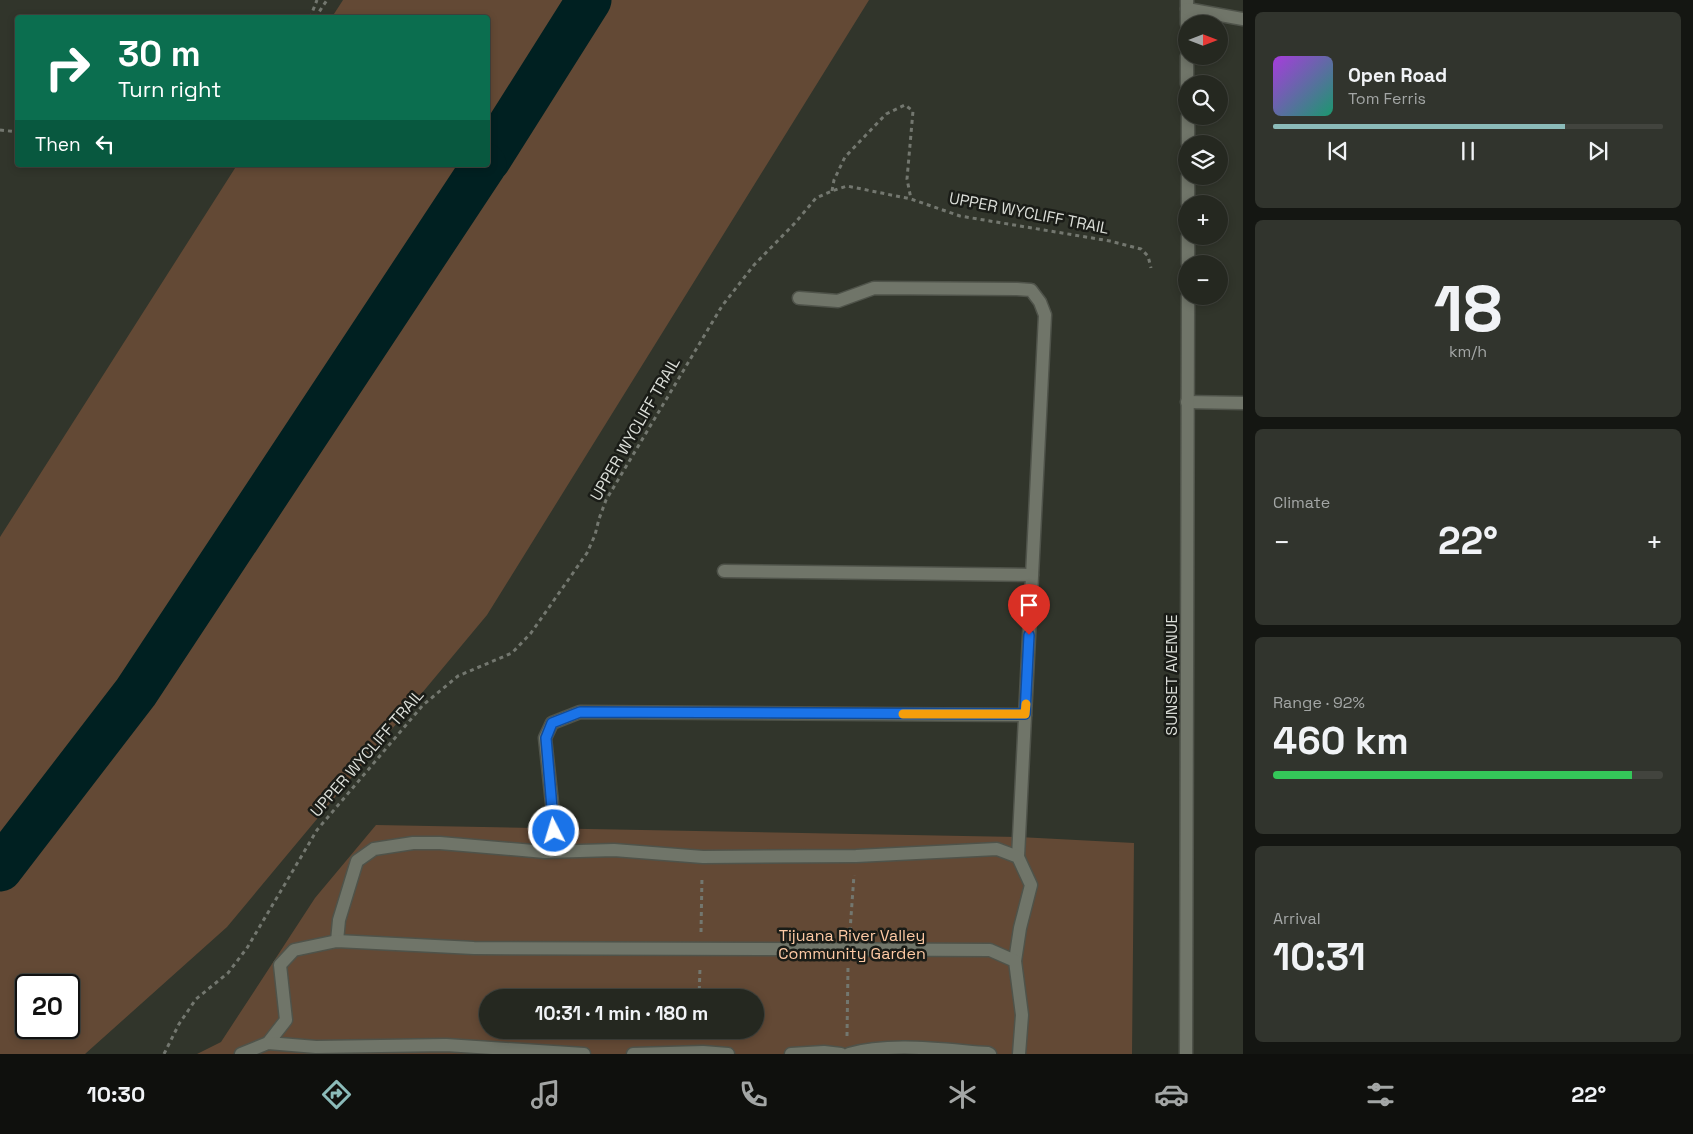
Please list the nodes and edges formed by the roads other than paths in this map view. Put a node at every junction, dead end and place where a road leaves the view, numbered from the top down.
1 (1187, 5) edge
2 (1243, 19) edge
3 (799, 298) dead end
4 (1188, 305) edge
5 (1187, 402) junction
6 (1243, 403) edge
7 (724, 571) dead end
8 (1032, 575) junction
9 (1025, 714) junction
10 (546, 852) junction
11 (1018, 857) junction
12 (337, 942) junction
13 (1015, 961) junction
14 (268, 1043) junction
15 (241, 1054) edge
16 (584, 1054) edge
17 (632, 1054) edge
18 (728, 1054) edge
19 (792, 1054) edge
20 (841, 1054) edge
21 (849, 1054) edge
22 (990, 1054) edge
23 (1019, 1054) edge
24 (1186, 1054) edge

1 - 2 street
3 - 8 street
4 - 5 street, SUNSET AVENUE
5 - 6 street
5 - 24 street, SUNSET AVENUE
7 - 8 street
8 - 9 street
9 - 10 street
9 - 11 street
10 - 11 street
10 - 12 street
11 - 13 street
12 - 13 street
12 - 14 street
13 - 23 street
14 - 15 street
14 - 16 street
17 - 18 street
19 - 20 street
21 - 22 street

